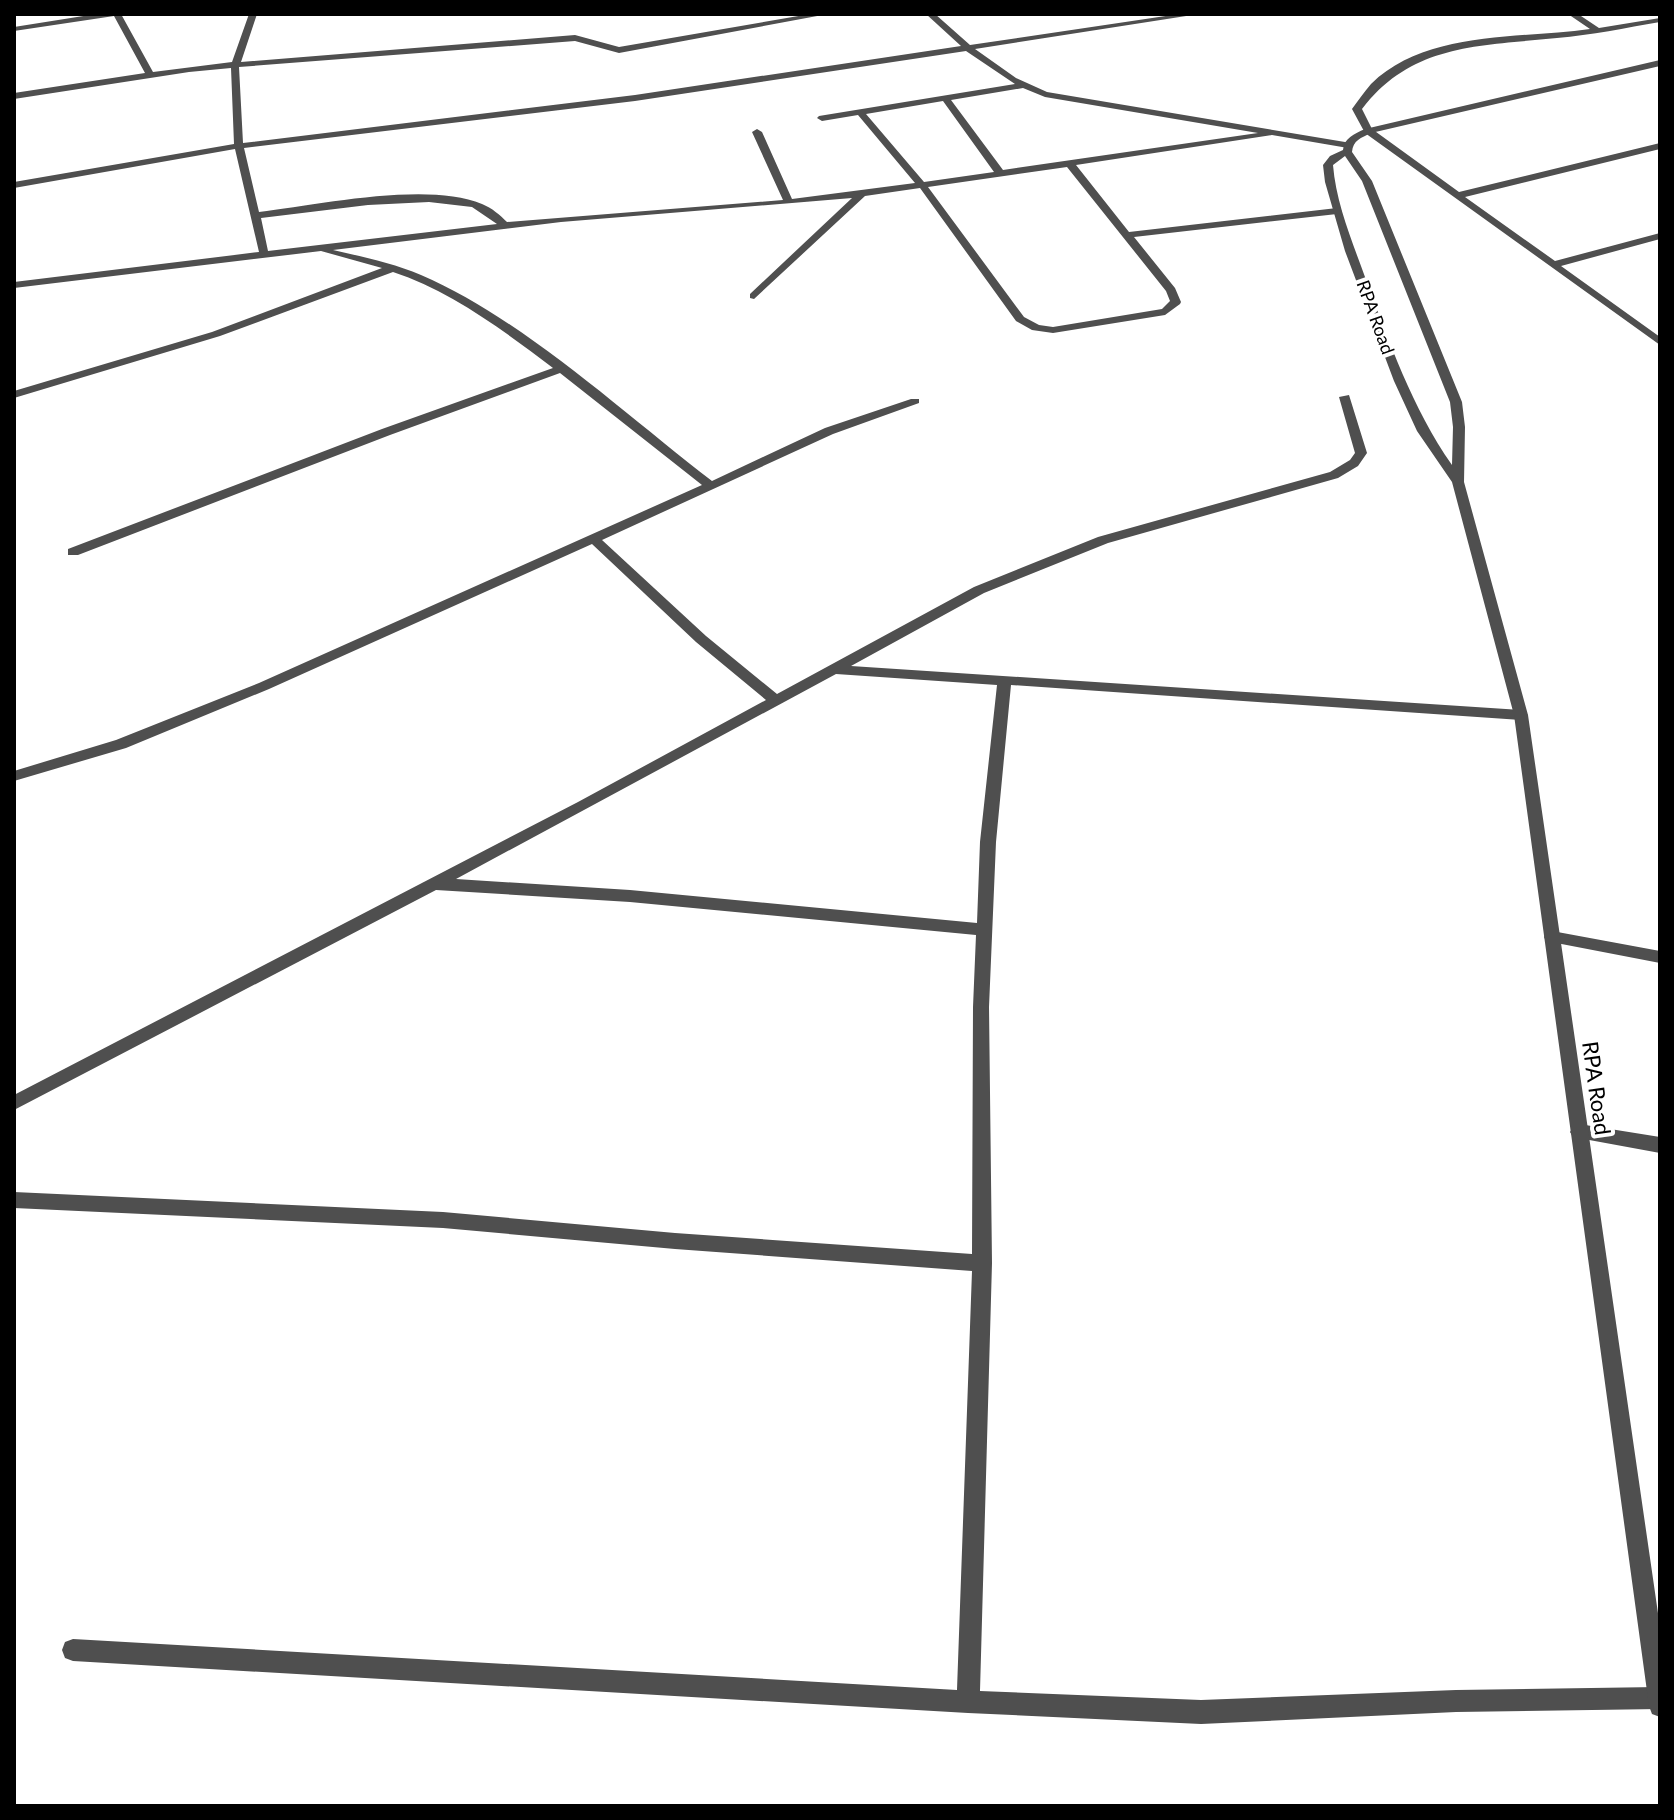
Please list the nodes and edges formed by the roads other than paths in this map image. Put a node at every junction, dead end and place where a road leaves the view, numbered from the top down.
1 (114, 14) edge
2 (253, 14) edge
3 (824, 14) edge
4 (930, 14) edge
5 (1195, 14) edge
6 (1572, 14) edge
7 (1660, 20) edge
8 (14, 29) edge
9 (1599, 31) junction
10 (967, 48) junction
11 (1660, 63) edge
12 (235, 65) junction
13 (150, 74) junction
14 (1020, 86) junction
15 (14, 96) edge
16 (945, 98) junction
17 (860, 112) junction
18 (822, 118) dead end
19 (1368, 131) junction
20 (757, 132) dead end
21 (1268, 134) junction
22 (239, 146) junction
23 (1660, 146) edge
24 (1348, 148) junction
25 (1069, 163) junction
26 (1000, 173) junction
27 (14, 185) edge
28 (922, 185) junction
29 (862, 194) junction
30 (1457, 196) junction
31 (789, 202) junction
32 (1337, 211) junction
33 (254, 216) junction
34 (505, 226) junction
35 (1127, 235) junction
36 (1660, 236) edge
37 (317, 249) junction
38 (264, 254) junction
39 (1552, 265) junction
40 (393, 268) junction
41 (14, 285) edge
42 (754, 296) dead end
43 (1657, 338) edge
44 (560, 369) junction
45 (14, 395) edge
46 (1345, 397) dead end
47 (915, 401) dead end
48 (1458, 482) junction
49 (711, 486) junction
50 (593, 538) junction
51 (73, 552) dead end
52 (832, 669) junction
53 (1004, 682) junction
54 (775, 700) junction
55 (1521, 715) junction
56 (14, 776) edge
57 (435, 884) junction
58 (984, 930) junction
59 (1552, 937) junction
60 (1660, 957) edge
61 (14, 1103) edge
62 (1579, 1132) junction
63 (1660, 1145) edge
64 (14, 1200) edge
65 (982, 1263) junction
66 (73, 1650) dead end
67 (968, 1702) junction
68 (1659, 1702) edge

1 - 8 street
1 - 13 street
2 - 12 street
3 - 12 street
4 - 10 street
5 - 10 street
6 - 9 street
7 - 9 street
9 - 19 street
10 - 14 street
10 - 22 street
11 - 19 street, RPA Road
12 - 13 street
12 - 22 street
13 - 15 street
14 - 16 street
14 - 21 street
16 - 17 street
16 - 26 street
17 - 18 street
17 - 28 street
19 - 24 street, RPA Road
19 - 30 street
20 - 31 street
21 - 24 street
21 - 25 street
22 - 27 street
22 - 33 street
23 - 30 street
24 - 32 street, RPA Road
24 - 48 street, RPA Road
25 - 26 street
25 - 35 street
26 - 28 street
28 - 29 street
28 - 35 street
29 - 31 street
29 - 42 street
30 - 39 street
31 - 34 street
32 - 35 street
32 - 48 street, RPA Road
33 - 34 street
33 - 38 street
34 - 37 street
36 - 39 street
37 - 38 street
37 - 40 street
38 - 41 street
39 - 43 street
40 - 44 street
40 - 45 street
44 - 49 street
44 - 51 street
46 - 52 street
47 - 49 street
48 - 55 street, RPA Road
49 - 50 street
50 - 54 street
50 - 56 street
52 - 53 street
52 - 54 street
53 - 55 street
53 - 58 street
54 - 57 street
55 - 59 street, RPA Road
57 - 58 street
57 - 61 street
58 - 65 street
59 - 60 street
59 - 62 street, RPA Road
62 - 63 street
62 - 68 street, RPA Road
64 - 65 street
65 - 67 street
66 - 67 street
67 - 68 street

